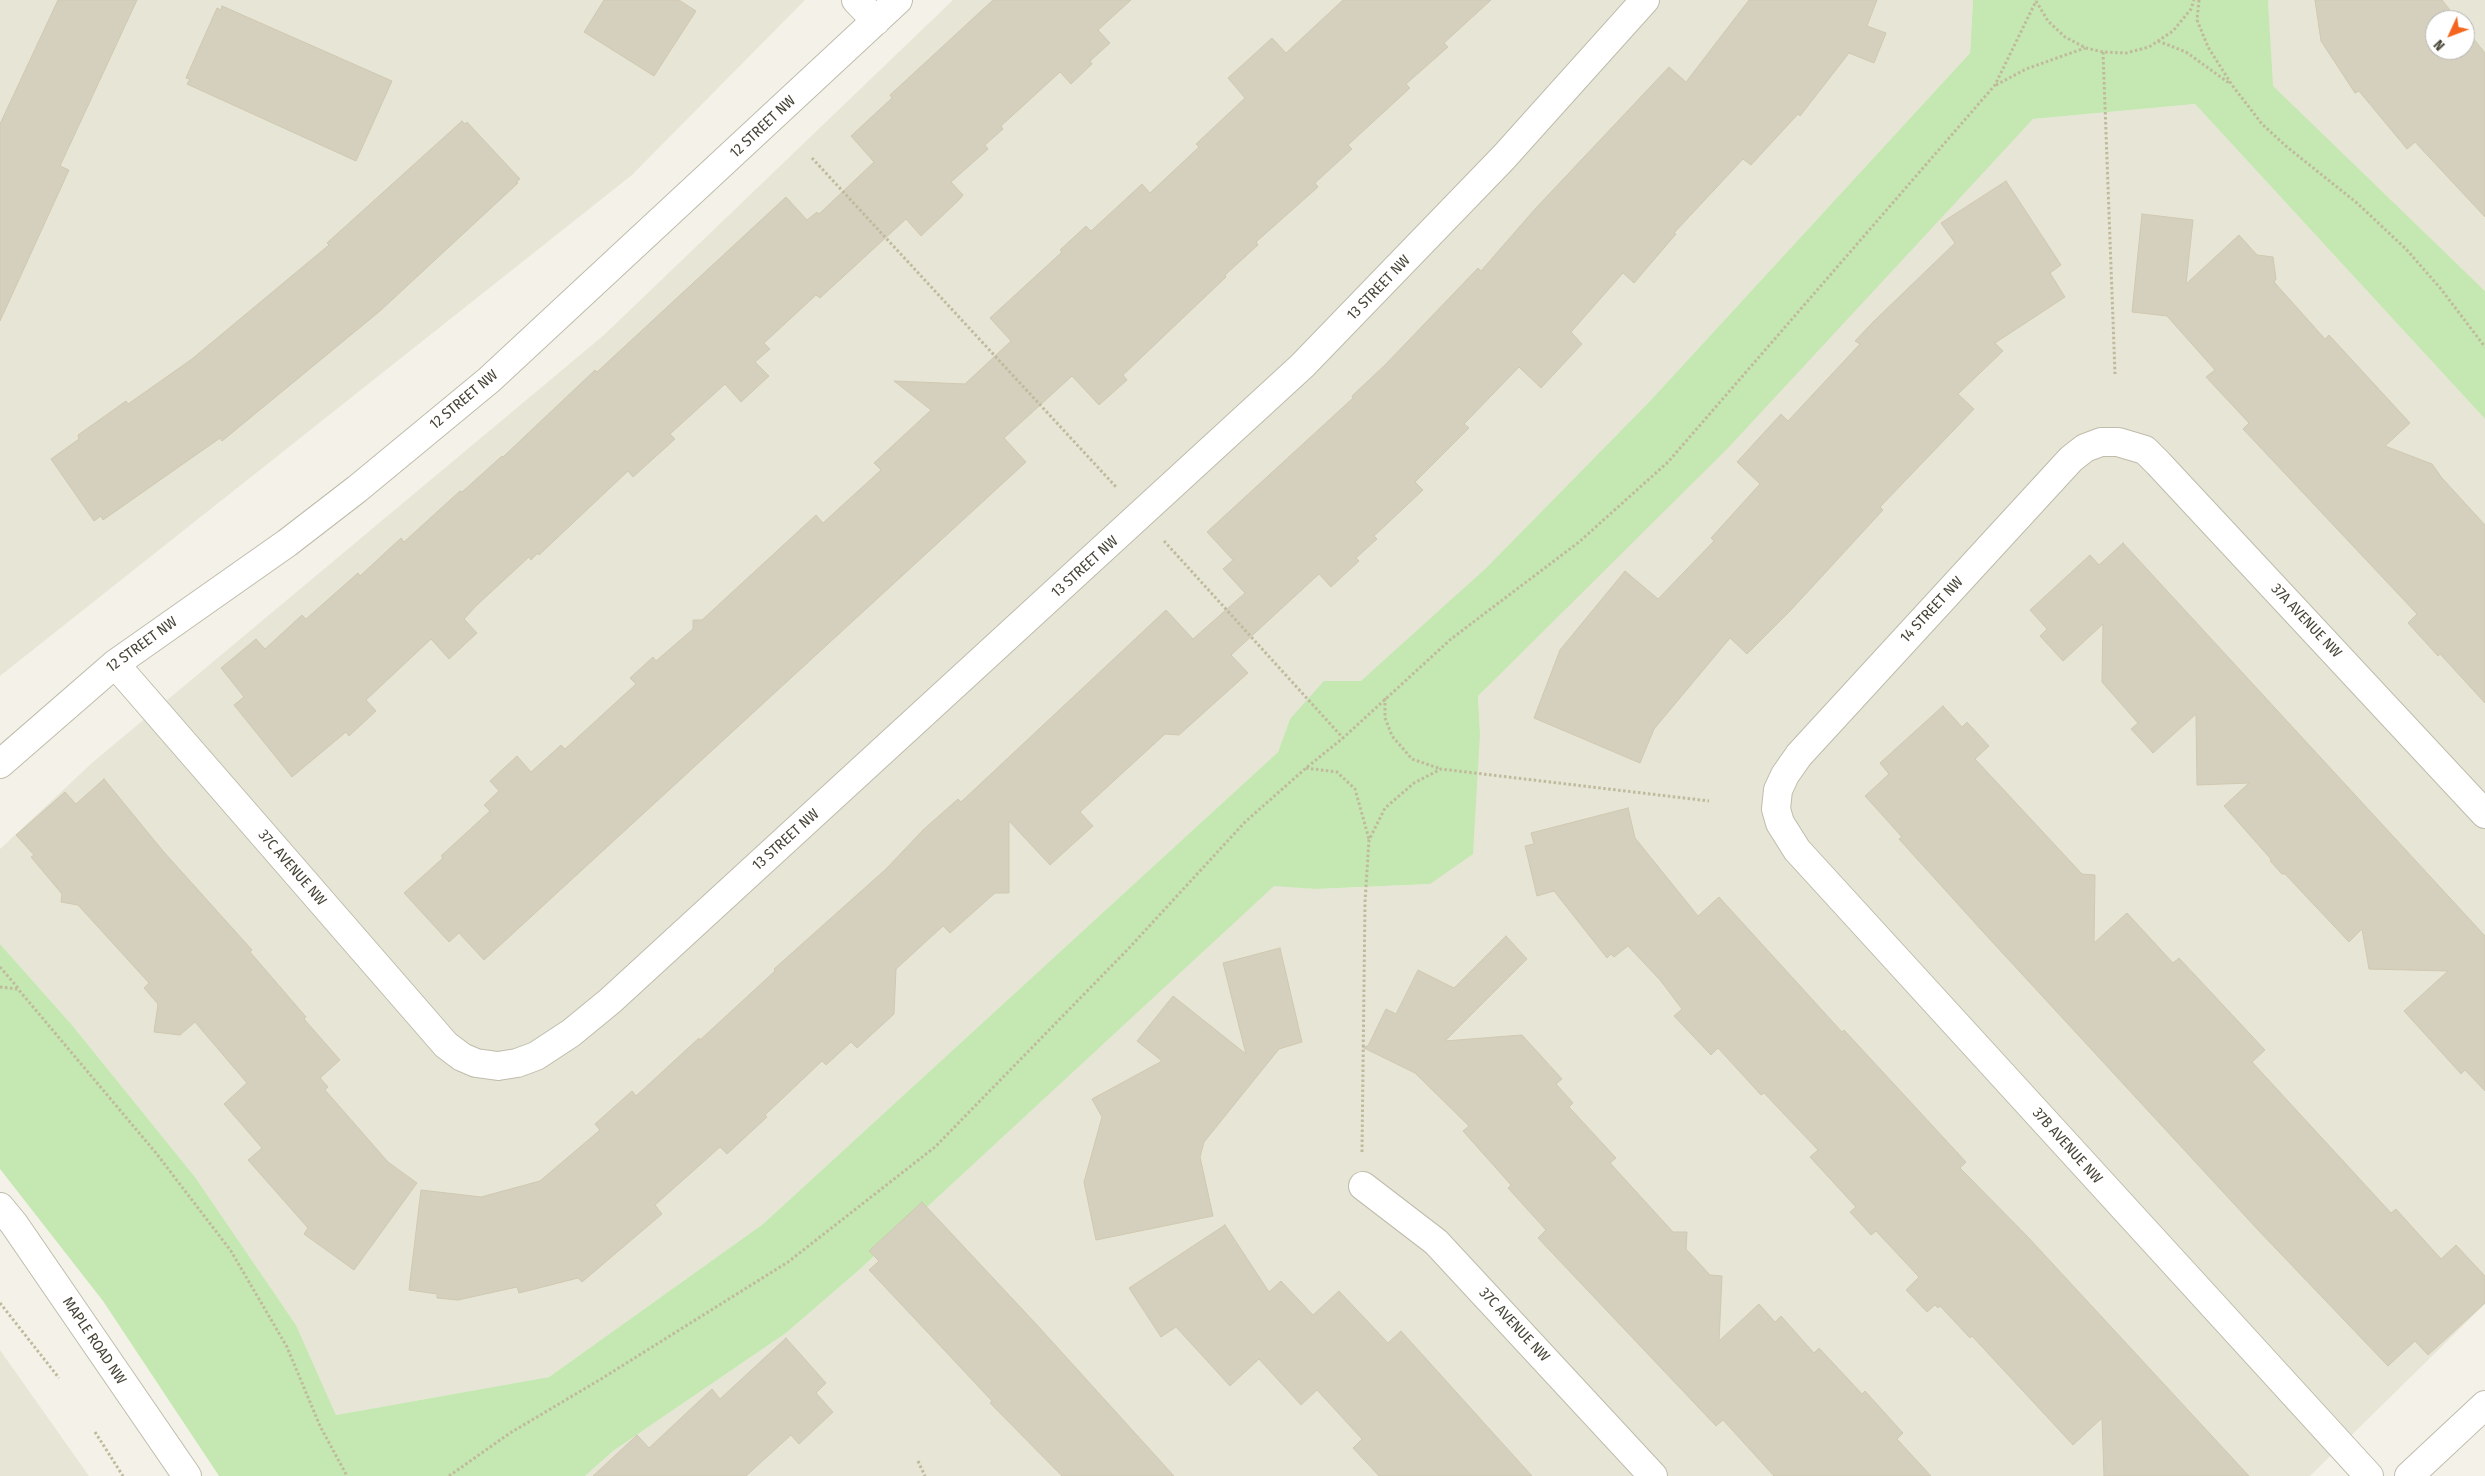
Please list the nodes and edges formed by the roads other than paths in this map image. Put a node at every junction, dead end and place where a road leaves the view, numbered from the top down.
1 (856, 0) edge
2 (898, 0) edge
3 (1645, 0) edge
4 (876, 21) junction
5 (2118, 442) joint
6 (115, 664) junction
7 (0, 764) edge
8 (1776, 809) joint
9 (2485, 814) edge
10 (476, 1063) joint
11 (1363, 1186) road end
12 (0, 1207) edge
13 (2485, 1405) edge
14 (187, 1476) edge
15 (1653, 1476) edge
16 (2369, 1476) edge
17 (2409, 1476) edge

1 - 4 street
2 - 4 street, 12 STREET NW
3 - 10 street, 13 STREET NW
4 - 6 street, 12 STREET NW
5 - 8 street, 14 STREET NW
5 - 9 street, 37A AVENUE NW
6 - 7 street, 12 STREET NW
6 - 10 street, 37C AVENUE NW
8 - 16 street, 37B AVENUE NW
11 - 15 street, 37C AVENUE NW
12 - 14 street, MAPLE ROAD NW
13 - 17 street

